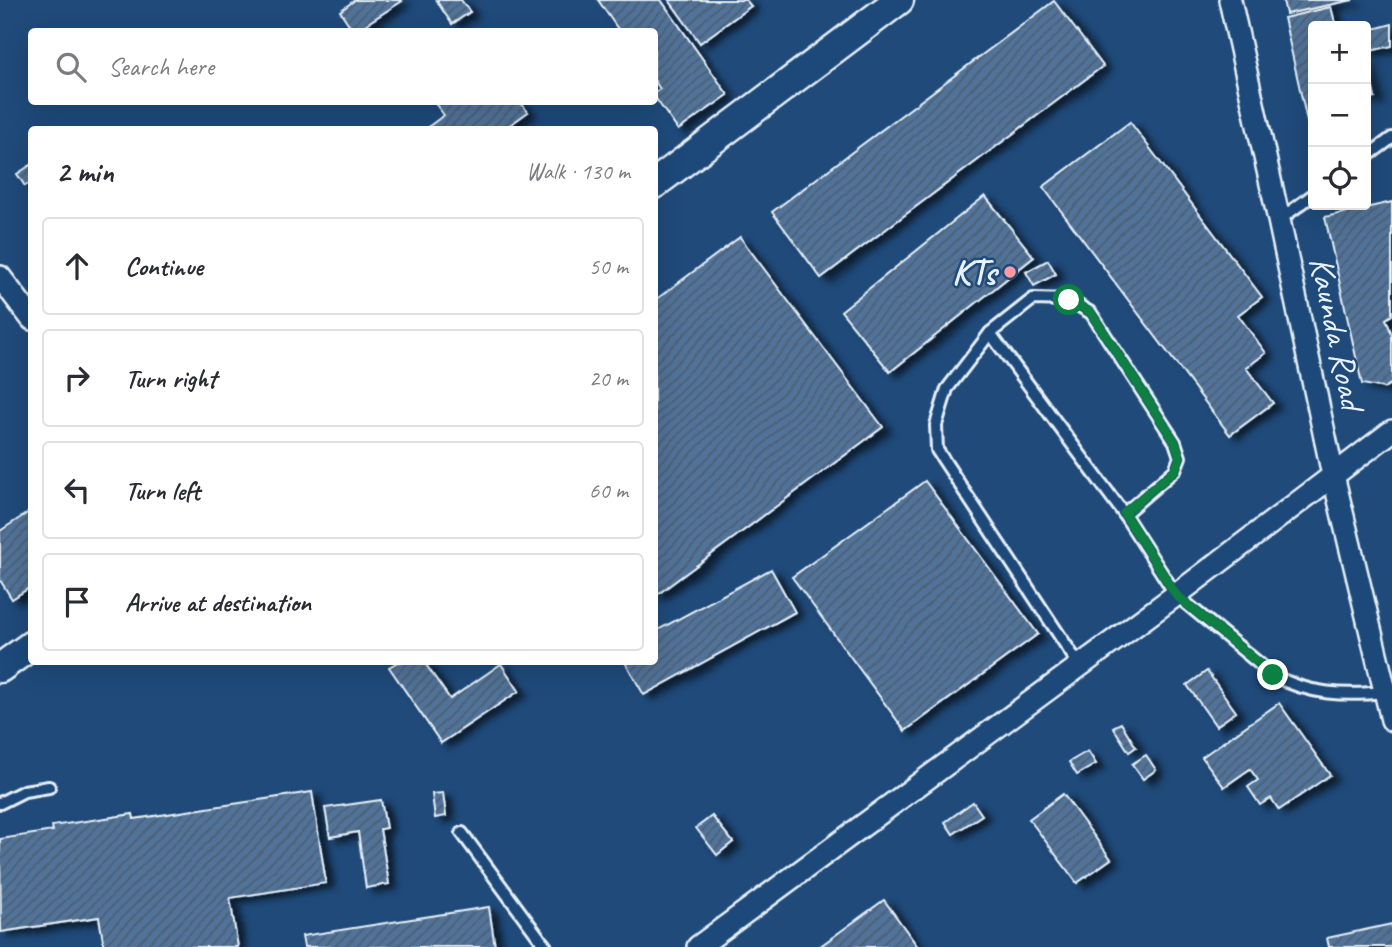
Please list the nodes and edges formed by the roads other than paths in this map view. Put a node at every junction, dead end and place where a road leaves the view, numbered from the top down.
1 (899, 0) edge
2 (1230, 0) edge
3 (1392, 138) edge
4 (1371, 153) edge
5 (658, 181) edge
6 (1308, 199) edge
7 (1279, 220) junction
8 (0, 277) edge
9 (28, 314) edge
10 (990, 333) junction
11 (1392, 431) edge
12 (1333, 475) junction
13 (1124, 513) junction
14 (1176, 595) junction
15 (28, 648) edge
16 (1079, 665) junction
17 (0, 668) edge
18 (1385, 692) junction
19 (1392, 720) edge
20 (49, 787) dead end
21 (0, 803) edge
22 (462, 833) dead end
23 (546, 947) edge
24 (698, 947) edge

1 - 5 main road
2 - 7 street, Kaunda Road
3 - 4 lane
6 - 7 lane
7 - 12 street, Kaunda Road
8 - 9 street
10 - 13 lane
10 - 13 lane
10 - 16 lane
11 - 12 street
12 - 14 street
12 - 18 street, Kaunda Road
13 - 14 lane
14 - 16 street
14 - 18 lane
15 - 17 main road
16 - 24 street
18 - 19 street, Kaunda Road
20 - 21 lane
22 - 23 lane

